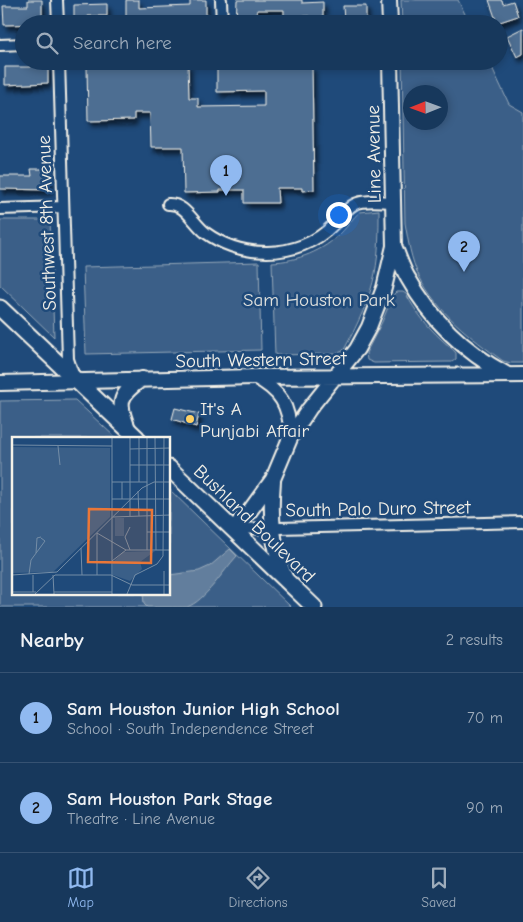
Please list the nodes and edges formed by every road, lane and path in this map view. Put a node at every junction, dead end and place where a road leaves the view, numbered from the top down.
1 (57, 0) edge
2 (221, 0) edge
3 (389, 0) edge
4 (58, 15) edge
5 (222, 15) edge
6 (390, 15) edge
7 (15, 44) edge
8 (0, 45) edge
9 (59, 70) edge
10 (390, 70) edge
11 (393, 202) junction
12 (168, 204) dead end
13 (62, 207) junction
14 (0, 209) edge
15 (394, 246) junction
16 (0, 308) edge
17 (508, 375) junction
18 (523, 375) edge
19 (335, 377) junction
20 (254, 378) junction
21 (142, 379) junction
22 (76, 381) junction
23 (0, 383) edge
24 (133, 434) edge
25 (291, 436) junction
26 (170, 469) edge
27 (273, 479) junction
28 (523, 522) edge
29 (272, 528) junction
30 (233, 529) junction
31 (286, 580) junction
32 (314, 607) edge

1 - 4 street
2 - 5 street
3 - 6 main road
7 - 8 street
9 - 13 street, Southwest 8th Avenue
10 - 11 main road, Line Avenue
11 - 12 street
11 - 15 main road, Line Avenue
13 - 14 street
13 - 22 street, Southwest 8th Avenue
15 - 17 main road, Line Avenue
15 - 19 main road, Line Avenue
16 - 22 main road
17 - 18 main road, South Western Street
17 - 19 main road, South Western Street
19 - 20 main road, South Western Street
19 - 25 main road, Line Avenue
20 - 21 main road, South Western Street
20 - 25 street
21 - 22 main road, South Western Street
21 - 24 main road
22 - 23 main road, South Western Street
22 - 24 main road
25 - 27 main road, Line Avenue
26 - 30 main road, Bushland Boulevard
27 - 29 main road
27 - 30 main road
28 - 29 street, South Palo Duro Street
29 - 30 street, South Palo Duro Street
29 - 31 main road
30 - 31 main road, Bushland Boulevard
31 - 32 main road, Bushland Boulevard

